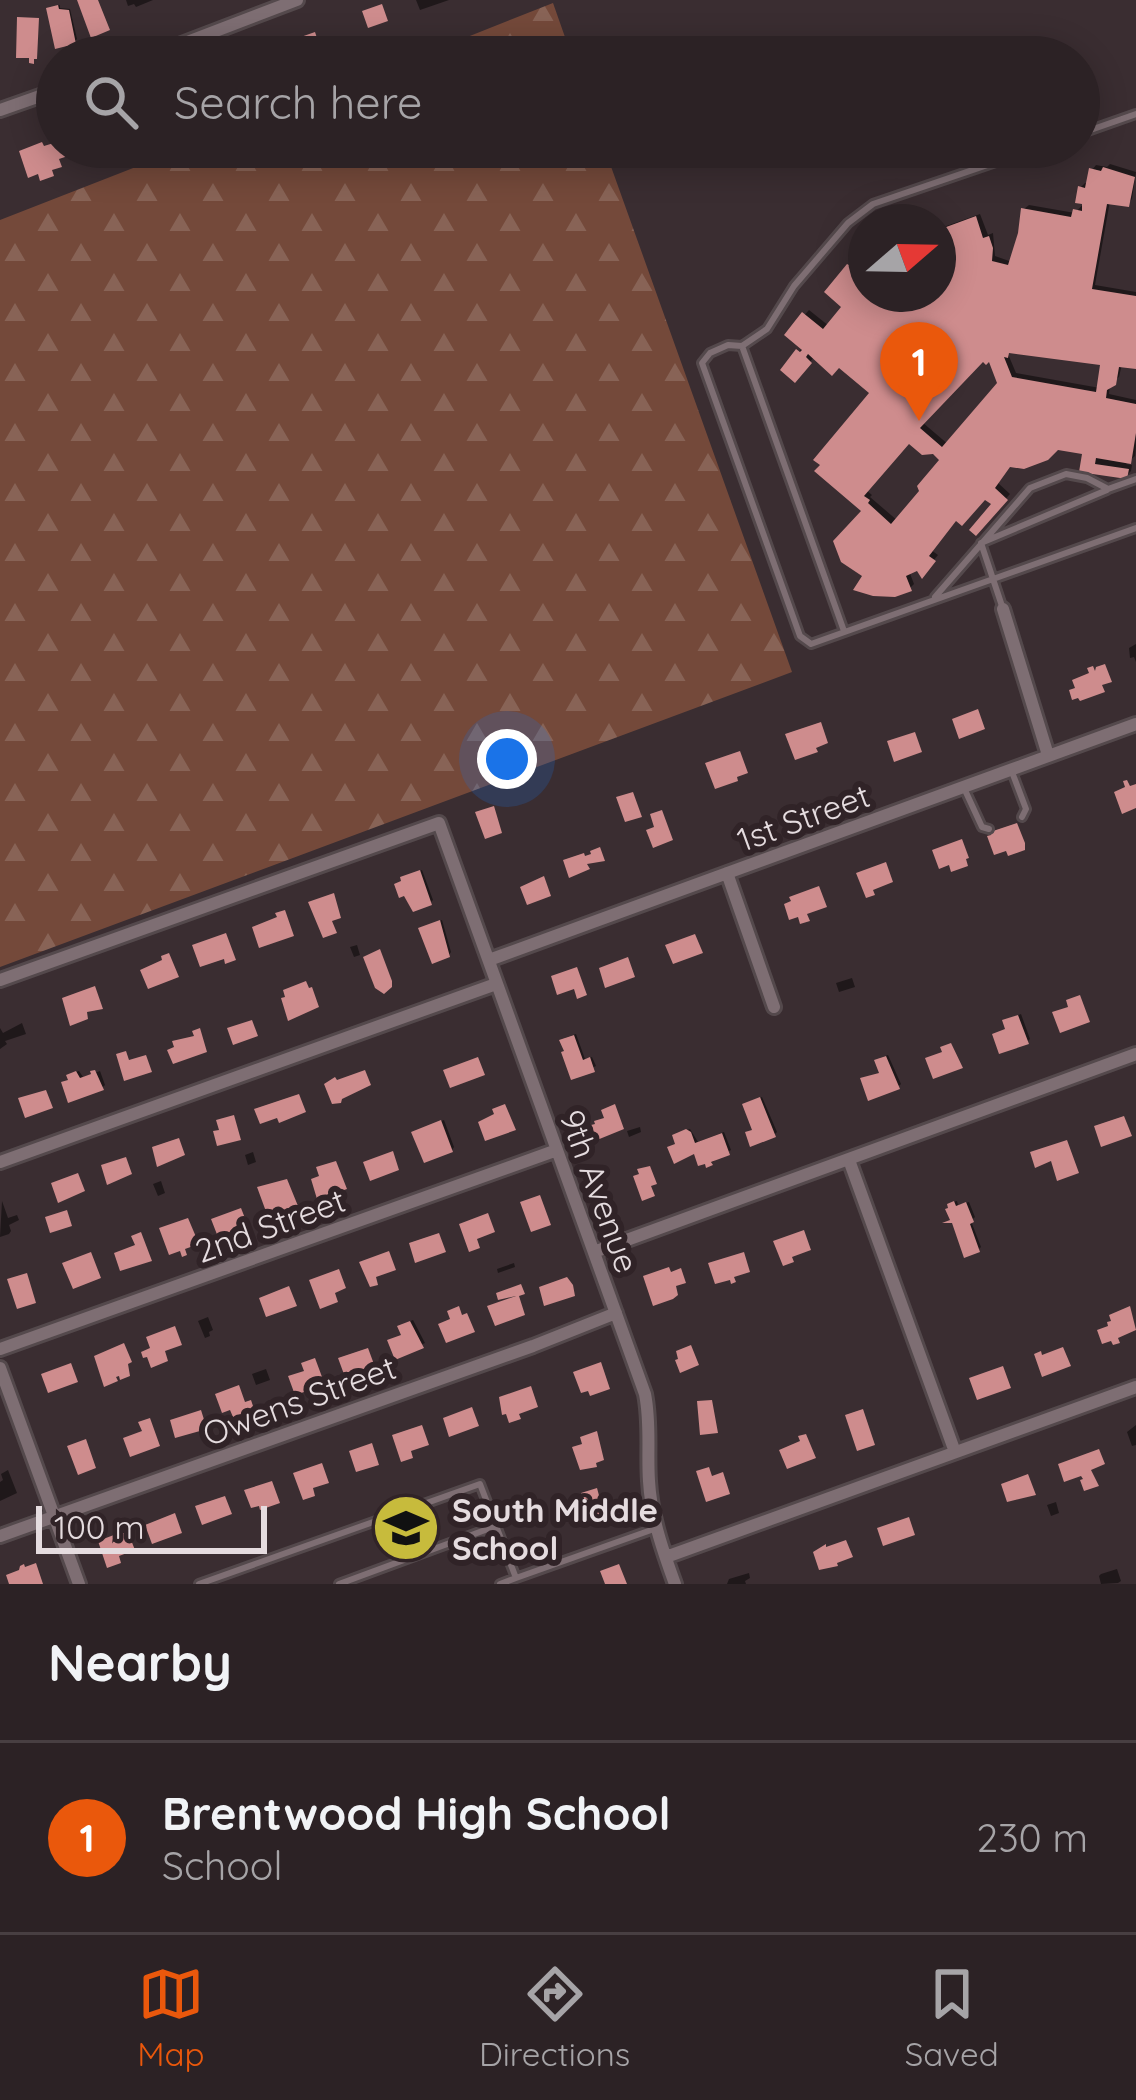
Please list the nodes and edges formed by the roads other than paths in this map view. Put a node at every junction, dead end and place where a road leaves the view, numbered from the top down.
1 (297, 0) edge
2 (203, 36) edge
3 (36, 97) edge
4 (0, 110) edge
5 (1136, 114) edge
6 (1100, 127) edge
7 (978, 168) edge
8 (742, 346) junction
9 (1136, 479) edge
10 (1108, 489) junction
11 (1136, 528) edge
12 (981, 543) junction
13 (993, 578) junction
14 (933, 600) junction
15 (1004, 609) joint
16 (844, 633) junction
17 (1136, 724) edge
18 (1048, 755) junction
19 (1011, 769) junction
20 (964, 786) junction
21 (1022, 818) dead end
22 (989, 829) dead end
23 (727, 874) junction
24 (489, 960) junction
25 (0, 980) edge
26 (496, 984) junction
27 (774, 1007) dead end
28 (1136, 1054) edge
29 (556, 1150) junction
30 (849, 1160) junction
31 (0, 1162) edge
32 (593, 1252) junction
33 (616, 1313) junction
34 (0, 1348) edge
35 (0, 1368) edge
36 (1136, 1388) edge
37 (955, 1452) junction
38 (54, 1517) junction
39 (496, 1526) junction
40 (658, 1528) junction
41 (0, 1536) edge
42 (666, 1557) junction
43 (516, 1578) junction
44 (79, 1584) edge
45 (199, 1584) edge
46 (339, 1584) edge
47 (500, 1584) edge
48 (675, 1584) edge

1 - 2 street
3 - 4 street
5 - 6 lane
7 - 8 lane
8 - 16 lane
8 - 16 lane
9 - 10 lane
10 - 12 lane
10 - 12 lane
11 - 13 lane
12 - 13 lane
12 - 14 lane
13 - 14 lane
13 - 15 lane
14 - 16 lane
15 - 18 street
17 - 18 street, 1st Street
18 - 19 street, 1st Street
19 - 20 street, 1st Street
19 - 21 lane
20 - 22 lane
20 - 23 street, 1st Street
23 - 24 street, 1st Street
23 - 27 street
24 - 25 street, 9th Avenue
24 - 26 street, 9th Avenue
26 - 29 street, 9th Avenue
26 - 31 street
28 - 30 street
29 - 32 street, 9th Avenue
29 - 34 street, 2nd Street
30 - 32 street
30 - 37 street
32 - 33 street, 9th Avenue
33 - 38 street, Owens Street
33 - 40 street, 9th Avenue
35 - 38 street
36 - 37 street
37 - 42 street
38 - 41 street, Owens Street
38 - 44 street
39 - 43 lane
39 - 45 lane
39 - 46 lane
40 - 42 street, 9th Avenue
40 - 43 lane
42 - 48 street, 9th Avenue
43 - 47 lane

